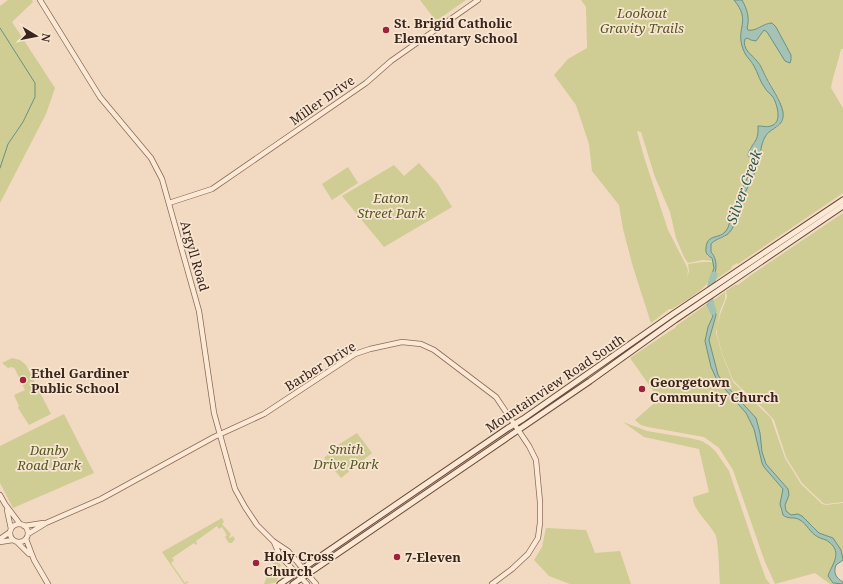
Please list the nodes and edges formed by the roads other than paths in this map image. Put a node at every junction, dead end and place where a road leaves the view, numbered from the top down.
1 (40, 0) edge
2 (478, 0) edge
3 (843, 200) edge
4 (169, 204) junction
5 (843, 206) edge
6 (514, 424) junction
7 (518, 430) junction
8 (220, 434) junction
9 (0, 495) edge
10 (5, 504) junction
11 (46, 523) junction
12 (22, 525) junction
13 (11, 530) junction
14 (27, 536) junction
15 (0, 539) edge
16 (15, 541) junction
17 (273, 541) junction
18 (0, 542) edge
19 (34, 560) junction
20 (303, 569) junction
21 (296, 573) junction
22 (307, 574) junction
23 (301, 578) junction
24 (48, 584) edge
25 (280, 584) edge
26 (293, 584) edge
27 (307, 584) edge
28 (316, 584) edge
29 (492, 584) edge

1 - 4 street, Argyll Road
2 - 4 street, Miller Drive
3 - 6 main road, Mountainview Road South
4 - 8 street, Argyll Road
5 - 7 main road, Mountainview Road South
6 - 7 street, Barber Drive
6 - 8 street, Barber Drive
6 - 20 main road, Mountainview Road South
7 - 22 main road, Mountainview Road South
7 - 29 street, Barber Drive
8 - 11 street, Barber Drive
8 - 17 street, Argyll Road
9 - 10 street
10 - 12 street
10 - 13 street
11 - 12 street, Barber Drive
11 - 14 street, Barber Drive
12 - 13 street
12 - 14 street
13 - 15 street
13 - 16 street
14 - 16 street
14 - 19 street
16 - 18 street
16 - 19 street
17 - 20 street, Argyll Road
17 - 21 street, Argyll Road
19 - 24 street
20 - 21 main road, Mountainview Road South
20 - 22 street, Argyll Road
21 - 23 street, Argyll Road
21 - 25 main road, Mountainview Road South
22 - 23 main road, Mountainview Road South
22 - 28 street, Argyll Road
23 - 26 main road, Mountainview Road South
23 - 27 street, Argyll Road

